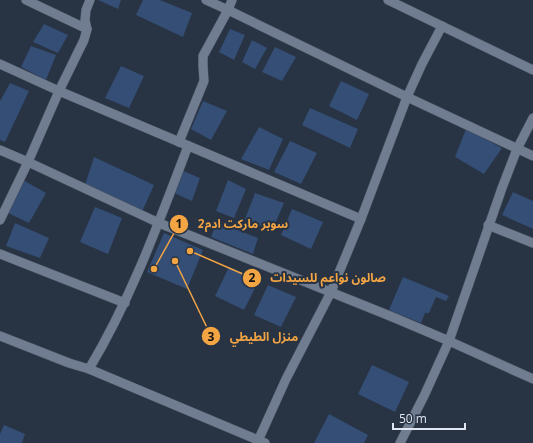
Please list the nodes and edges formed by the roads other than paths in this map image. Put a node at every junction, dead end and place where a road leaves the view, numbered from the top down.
1 (26, 0) edge
2 (90, 0) edge
3 (206, 0) edge
4 (232, 0) edge
5 (388, 0) edge
6 (228, 10) junction
7 (442, 26) junction
8 (87, 29) junction
9 (0, 64) edge
10 (533, 70) edge
11 (59, 91) junction
12 (407, 97) junction
13 (533, 118) edge
14 (178, 142) junction
15 (188, 146) junction
16 (517, 149) junction
17 (0, 150) edge
18 (533, 156) edge
19 (28, 162) junction
20 (361, 219) junction
21 (0, 220) edge
22 (159, 222) junction
23 (488, 225) junction
24 (533, 243) edge
25 (0, 254) edge
26 (331, 292) junction
27 (125, 303) junction
28 (0, 336) edge
29 (449, 341) junction
30 (89, 369) junction
31 (533, 379) edge
32 (260, 442) edge
33 (400, 443) edge

1 - 8 street
2 - 8 street
3 - 6 street
4 - 6 street
5 - 7 street
6 - 12 street
6 - 14 street
7 - 10 street
7 - 12 street
8 - 11 street
9 - 11 street
11 - 14 street
11 - 19 street
12 - 16 street
12 - 20 street
13 - 16 street
14 - 15 street
15 - 20 street
15 - 22 street
16 - 18 street
16 - 23 street
17 - 19 street
19 - 21 street
19 - 22 street
20 - 26 street
22 - 26 street
22 - 27 street
23 - 24 street
23 - 29 street
25 - 27 street
26 - 29 street
26 - 32 street
27 - 30 street
28 - 30 street
29 - 31 street
29 - 33 street
30 - 32 street

